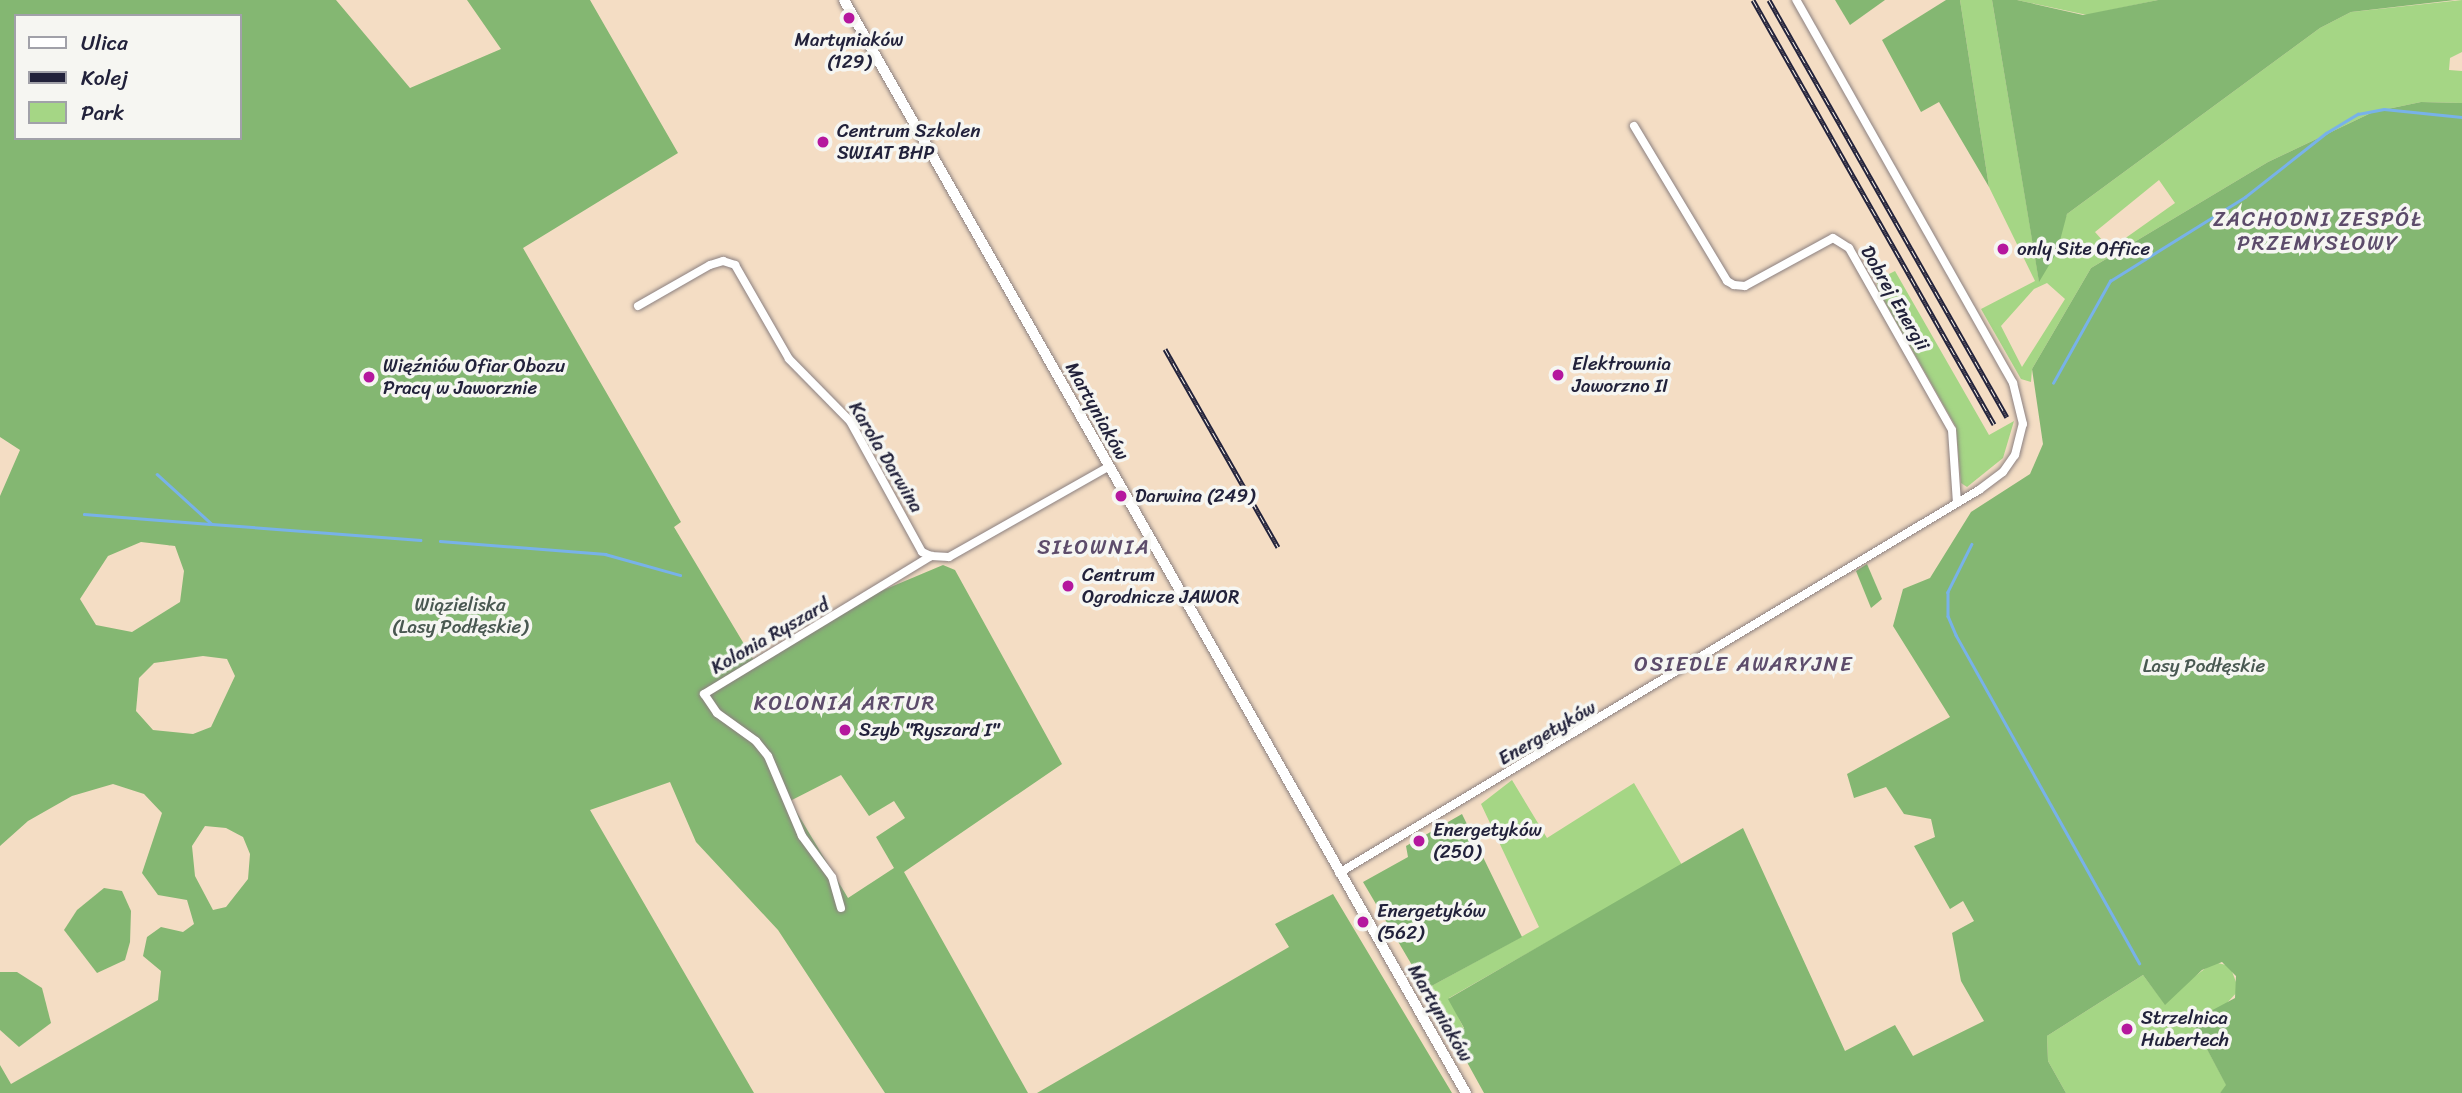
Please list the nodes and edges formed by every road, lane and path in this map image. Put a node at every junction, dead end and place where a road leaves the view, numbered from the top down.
1 (844, 0) edge
2 (1796, 0) edge
3 (1634, 126) dead end
4 (638, 306) dead end
5 (1108, 467) junction
6 (1957, 503) junction
7 (931, 556) junction
8 (1339, 873) junction
9 (841, 908) dead end
10 (1466, 1093) edge

1 - 5 main road, Martyniaków
2 - 6 street
3 - 6 street, Dobrej Energii
4 - 7 street, Karola Darwina
5 - 7 street
5 - 8 main road, Martyniaków
6 - 8 street, Energetyków
7 - 9 street, Kolonia Ryszard
8 - 10 main road, Martyniaków

